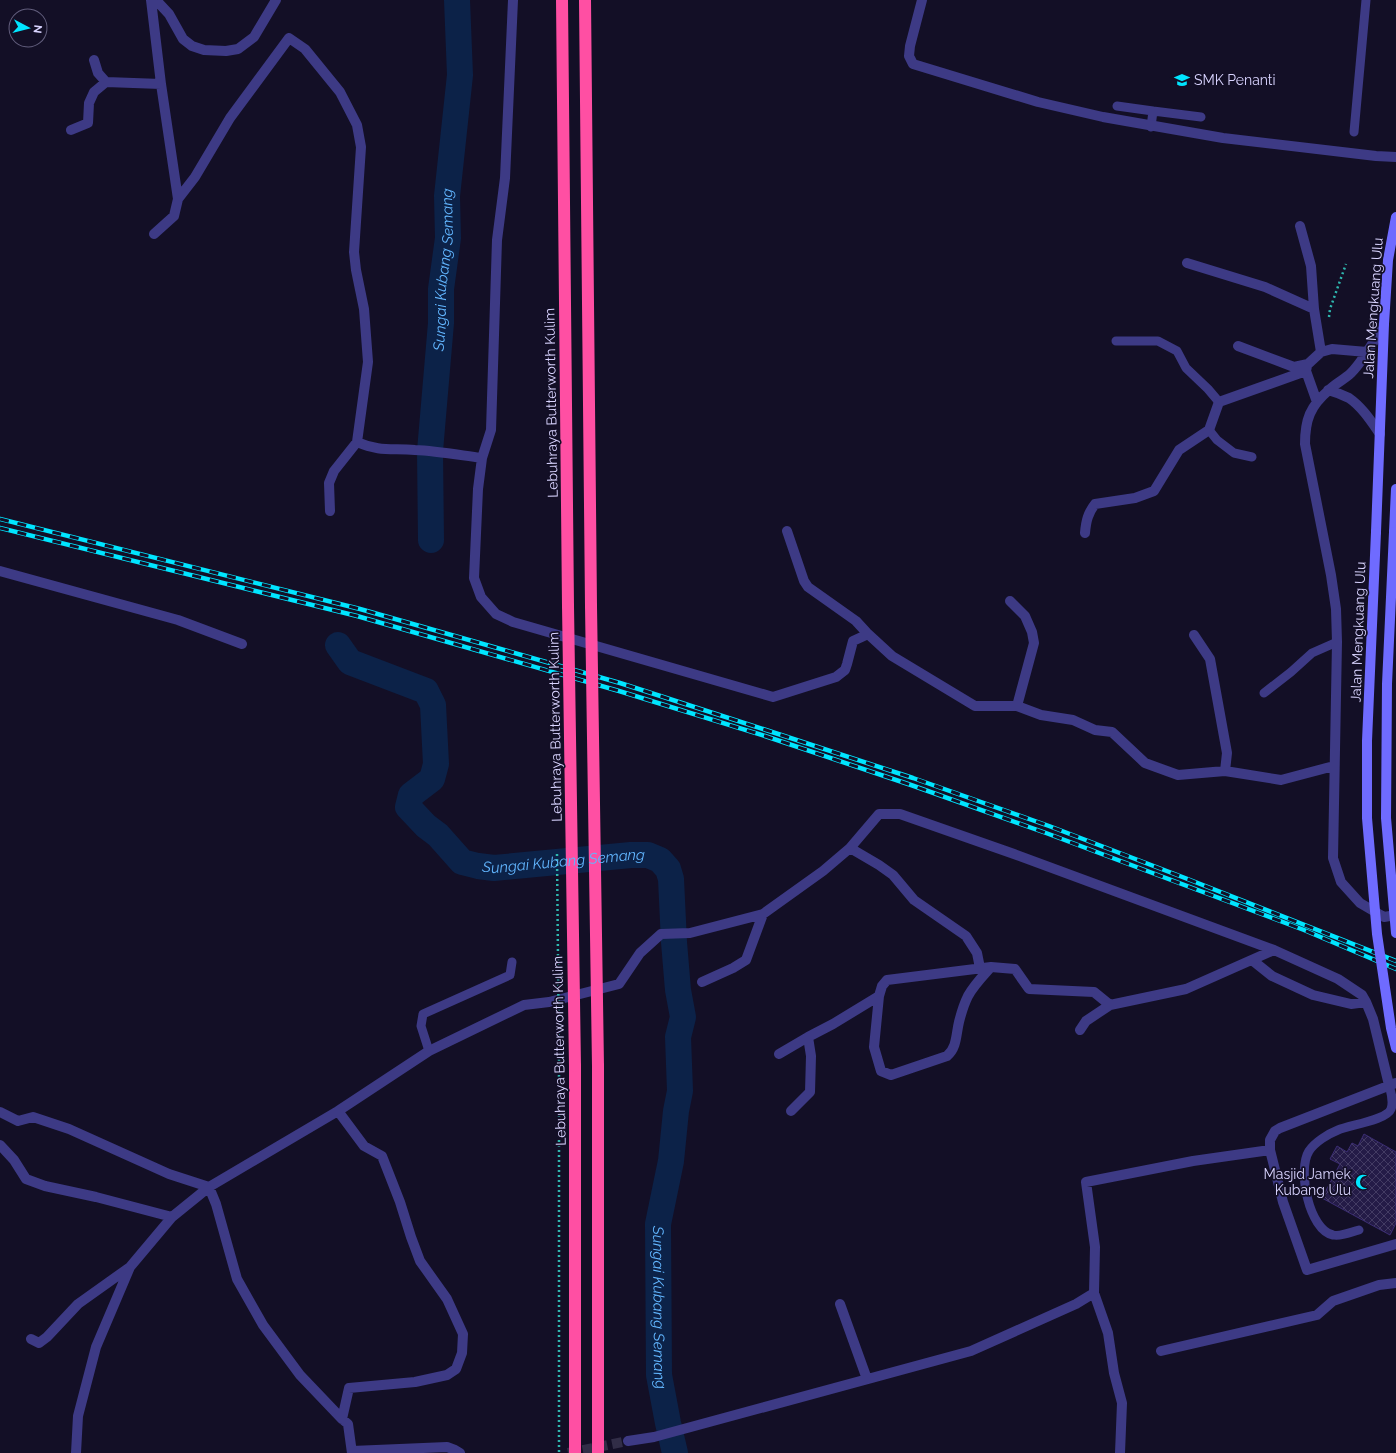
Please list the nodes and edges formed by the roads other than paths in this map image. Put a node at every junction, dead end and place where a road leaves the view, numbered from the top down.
1 (151, 0) edge
2 (156, 0) edge
3 (276, 0) edge
4 (513, 0) edge
5 (562, 0) edge
6 (585, 0) edge
7 (922, 0) edge
8 (1366, 0) edge
9 (94, 60) dead end
10 (106, 82) junction
11 (161, 84) junction
12 (1117, 106) dead end
13 (1152, 111) junction
14 (1200, 117) dead end
15 (1151, 127) junction
16 (71, 130) dead end
17 (1354, 132) dead end
18 (1396, 157) edge
19 (178, 199) junction
20 (1396, 217) edge
21 (1300, 226) dead end
22 (154, 234) dead end
23 (1187, 263) dead end
24 (1314, 309) junction
25 (1384, 324) junction
26 (1116, 341) dead end
27 (1238, 346) dead end
28 (1321, 352) junction
29 (1367, 352) junction
30 (1307, 368) junction
31 (1328, 390) junction
32 (1219, 402) junction
33 (1317, 402) junction
34 (1209, 430) junction
35 (1380, 434) junction
36 (358, 442) junction
37 (1252, 456) dead end
38 (482, 458) junction
39 (1396, 489) edge
40 (330, 511) dead end
41 (787, 530) dead end
42 (1085, 533) dead end
43 (0, 571) edge
44 (1010, 601) dead end
45 (867, 633) junction
46 (1194, 634) dead end
47 (1336, 642) junction
48 (242, 644) dead end
49 (1264, 693) dead end
50 (1017, 706) junction
51 (1334, 766) junction
52 (1225, 771) junction
53 (850, 848) junction
54 (763, 914) junction
55 (1396, 916) edge
56 (1396, 933) edge
57 (1274, 950) junction
58 (1252, 960) junction
59 (512, 962) dead end
60 (991, 967) junction
61 (980, 968) junction
62 (702, 982) dead end
63 (879, 996) junction
64 (1366, 1002) junction
65 (1110, 1005) junction
66 (1080, 1030) dead end
67 (808, 1037) junction
68 (1396, 1048) edge
69 (429, 1051) junction
70 (779, 1054) dead end
71 (1392, 1084) edge
72 (338, 1111) junction
73 (791, 1111) dead end
74 (0, 1112) edge
75 (0, 1145) edge
76 (1270, 1150) junction
77 (210, 1187) junction
78 (172, 1217) junction
79 (1359, 1230) dead end
80 (1396, 1244) edge
81 (130, 1267) junction
82 (1396, 1283) edge
83 (1094, 1293) junction
84 (840, 1304) dead end
85 (31, 1339) dead end
86 (1161, 1351) dead end
87 (867, 1379) junction
88 (342, 1419) junction
89 (628, 1441) tunnel mouth
90 (352, 1452) edge
91 (76, 1453) edge
92 (460, 1453) edge
93 (575, 1453) edge
94 (598, 1453) edge
95 (1120, 1453) edge

1 - 11 street
2 - 3 street
4 - 38 street
5 - 93 highway, Lebuhraya Butterworth Kulim, bridge
6 - 94 highway, bridge
7 - 15 street
8 - 17 lane
9 - 10 street
10 - 11 street
10 - 16 street
11 - 19 street
12 - 13 lane
13 - 14 lane
13 - 15 lane
15 - 18 street
19 - 22 street
19 - 36 street
20 - 25 main road, Jalan Mengkuang Ulu
21 - 24 street
23 - 24 street
24 - 28 street
25 - 29 street
25 - 35 main road, Jalan Mengkuang Ulu
26 - 32 lane
27 - 30 street
28 - 29 street
28 - 30 street
29 - 31 street
30 - 32 street
30 - 33 street
31 - 33 street
31 - 35 street
32 - 34 street
33 - 47 street
34 - 37 lane
34 - 42 street
35 - 68 main road, Jalan Mengkuang Ulu, bridge
36 - 38 street
36 - 40 street
38 - 45 street
39 - 56 main road, bridge
41 - 45 street
43 - 48 street
44 - 50 street
45 - 50 street
46 - 52 street
47 - 49 lane
47 - 51 street
50 - 52 street
51 - 52 street
51 - 55 street
53 - 54 street
53 - 57 street
53 - 61 street
54 - 62 street
54 - 69 street
57 - 58 street
57 - 64 street
58 - 64 street
58 - 65 street
59 - 69 lane
60 - 61 street
60 - 63 street
60 - 65 street
61 - 63 street
63 - 67 street
64 - 71 street
65 - 66 street
67 - 70 street
67 - 73 street
69 - 72 street
71 - 76 street
71 - 79 lane
72 - 77 street
72 - 88 street
74 - 77 street
75 - 78 street
76 - 80 street
76 - 83 street
77 - 78 street
77 - 88 street
78 - 81 street
81 - 85 street
81 - 91 street
82 - 86 street
83 - 87 street
83 - 95 street
84 - 87 street
87 - 89 street
88 - 90 street
90 - 92 street

